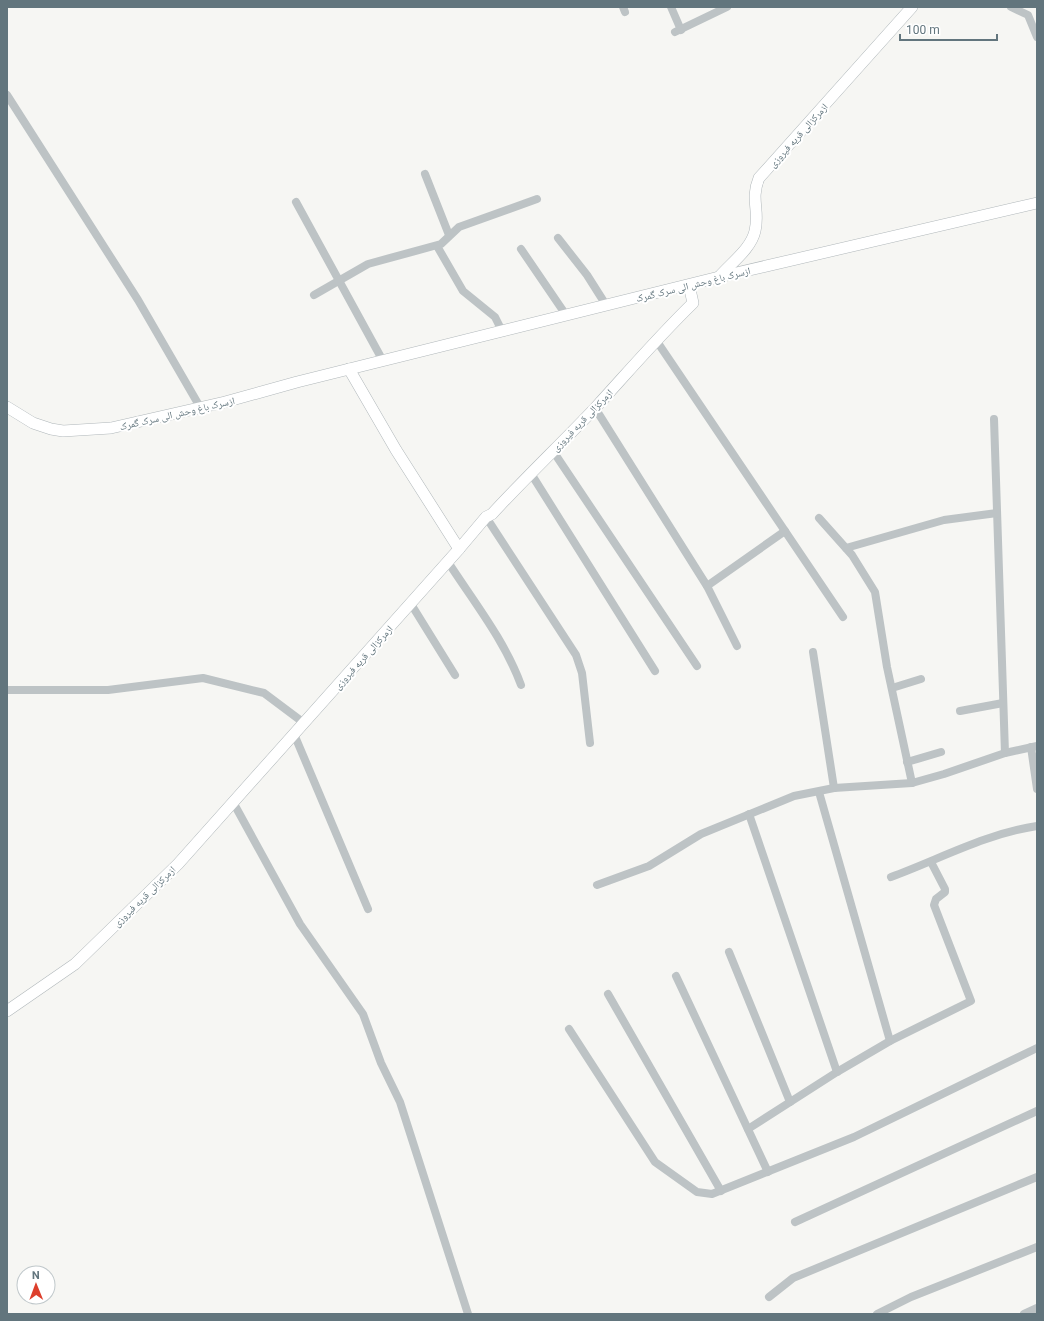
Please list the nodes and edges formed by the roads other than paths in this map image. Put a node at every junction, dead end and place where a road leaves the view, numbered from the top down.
1 (672, 7) edge
2 (912, 7) edge
3 (1011, 7) edge
4 (722, 8) edge
5 (1037, 38) edge
6 (7, 95) edge
7 (425, 174) dead end
8 (537, 199) dead end
9 (296, 202) dead end
10 (1037, 203) edge
11 (449, 234) junction
12 (558, 238) dead end
13 (437, 246) junction
14 (521, 249) dead end
15 (719, 277) junction
16 (339, 280) junction
17 (689, 285) junction
18 (314, 295) dead end
19 (606, 305) junction
20 (566, 315) junction
21 (502, 331) junction
22 (656, 340) junction
23 (383, 361) junction
24 (349, 369) junction
25 (7, 407) edge
26 (200, 407) junction
27 (595, 408) junction
28 (994, 419) dead end
29 (553, 451) junction
30 (530, 472) junction
31 (997, 513) junction
32 (486, 517) junction
33 (819, 518) dead end
34 (785, 531) junction
35 (846, 548) junction
36 (460, 549) junction
37 (448, 562) junction
38 (708, 586) junction
39 (411, 604) junction
40 (843, 617) dead end
41 (737, 646) dead end
42 (813, 652) dead end
43 (696, 666) dead end
44 (655, 671) dead end
45 (455, 675) dead end
46 (921, 679) dead end
47 (521, 685) dead end
48 (892, 688) junction
49 (7, 690) edge
50 (1003, 703) junction
51 (960, 711) dead end
52 (304, 723) junction
53 (294, 734) junction
54 (590, 743) dead end
55 (1034, 746) edge
56 (941, 752) dead end
57 (1005, 753) junction
58 (907, 762) junction
59 (912, 783) junction
60 (834, 788) junction
61 (1037, 789) edge
62 (819, 792) junction
63 (233, 802) junction
64 (749, 814) junction
65 (1037, 826) edge
66 (931, 862) junction
67 (891, 877) dead end
68 (598, 885) dead end
69 (368, 909) dead end
70 (729, 952) dead end
71 (676, 976) dead end
72 (608, 994) dead end
73 (7, 1011) edge
74 (569, 1029) dead end
75 (890, 1041) junction
76 (1037, 1048) edge
77 (837, 1072) junction
78 (790, 1102) junction
79 (1037, 1111) edge
80 (748, 1129) junction
81 (768, 1172) junction
82 (1037, 1177) edge
83 (721, 1190) junction
84 (795, 1222) dead end
85 (1037, 1247) edge
86 (769, 1297) dead end
87 (1037, 1308) edge
88 (468, 1314) edge
89 (876, 1314) edge
90 (1024, 1314) edge

1 - 4 street
2 - 15 main road, ازمرکزالی قریه فیروزی
3 - 5 street
6 - 26 street
7 - 11 street
8 - 11 street
9 - 16 street
10 - 15 main road, ازسرک باغ وحش الی سرک گمرک
11 - 13 street
12 - 19 street
13 - 16 street
13 - 21 street
14 - 20 street
15 - 17 main road, ازسرک باغ وحش الی سرک گمرک
16 - 18 street
16 - 23 street
17 - 19 main road, ازسرک باغ وحش الی سرک گمرک
17 - 22 main road, ازمرکزالی قریه فیروزی
19 - 20 main road, ازسرک باغ وحش الی سرک گمرک
20 - 21 main road, ازسرک باغ وحش الی سرک گمرک
21 - 23 main road, ازسرک باغ وحش الی سرک گمرک
22 - 27 main road, ازمرکزالی قریه فیروزی
22 - 34 street
23 - 24 main road, ازسرک باغ وحش الی سرک گمرک
24 - 26 main road, ازسرک باغ وحش الی سرک گمرک
24 - 36 main road
25 - 26 main road, ازسرک باغ وحش الی سرک گمرک
27 - 29 main road, ازمرکزالی قریه فیروزی
27 - 38 street
28 - 31 street
29 - 30 main road, ازمرکزالی قریه فیروزی
29 - 43 street
30 - 32 main road, ازمرکزالی قریه فیروزی
30 - 44 street
31 - 35 street
31 - 50 street
32 - 36 main road, ازمرکزالی قریه فیروزی
32 - 54 street
33 - 35 street
34 - 38 street
34 - 40 street
35 - 48 street
36 - 37 main road, ازمرکزالی قریه فیروزی
37 - 39 main road, ازمرکزالی قریه فیروزی
37 - 47 street
38 - 41 street
39 - 45 street
39 - 52 main road, ازمرکزالی قریه فیروزی
42 - 60 street
46 - 48 street
48 - 58 street
49 - 52 street
50 - 51 street
50 - 57 street
52 - 53 main road, ازمرکزالی قریه فیروزی
53 - 63 main road, ازمرکزالی قریه فیروزی
53 - 69 street
55 - 57 street
55 - 61 street
56 - 58 street
57 - 59 street
58 - 59 street
59 - 60 street
60 - 62 street
62 - 64 street
62 - 75 street
63 - 73 main road, ازمرکزالی قریه فیروزی
63 - 88 street
64 - 68 street
64 - 77 street
65 - 66 street
66 - 67 street
66 - 75 street
70 - 78 street
71 - 80 street
72 - 83 street
74 - 83 street
75 - 77 street
76 - 81 street
77 - 78 street
78 - 80 street
79 - 84 street
80 - 81 street
81 - 83 street
82 - 86 street
85 - 89 street
87 - 90 street

